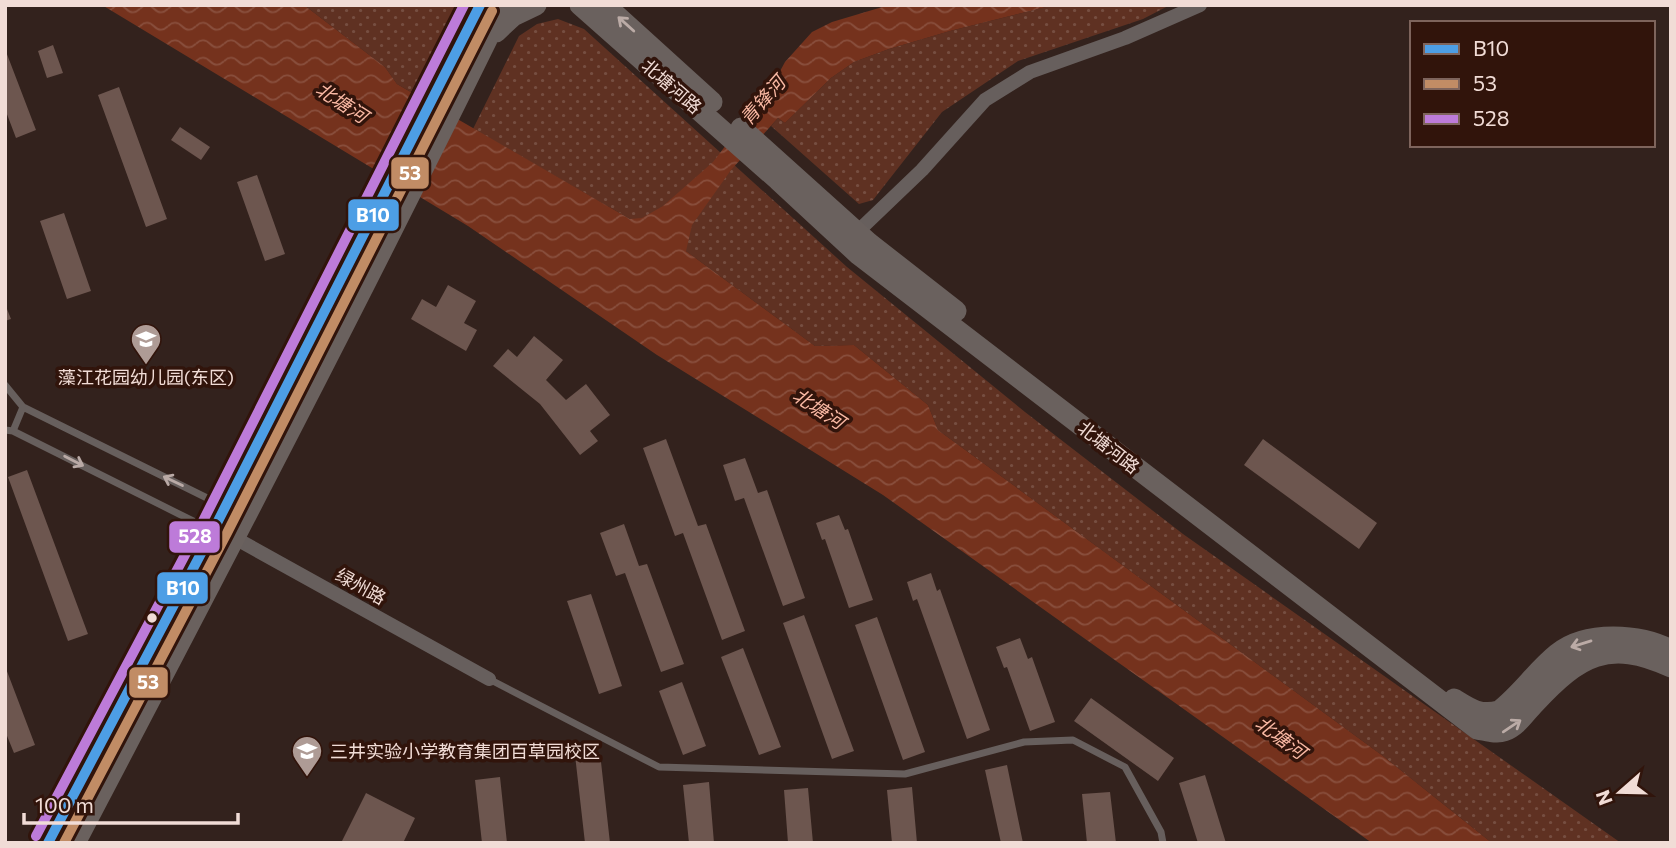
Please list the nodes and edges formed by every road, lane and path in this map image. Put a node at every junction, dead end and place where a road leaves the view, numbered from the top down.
1 (480, 5) edge
2 (504, 5) edge
3 (536, 5) edge
4 (1200, 5) edge
5 (585, 6) edge
6 (487, 41) junction
7 (852, 237) junction
8 (5, 385) edge
9 (23, 407) junction
10 (9, 430) edge
11 (215, 527) junction
12 (235, 538) junction
13 (1671, 650) edge
14 (1671, 667) edge
15 (488, 679) joint
16 (48, 843) edge
17 (75, 843) edge
18 (1163, 843) edge

1 - 11 main road
2 - 6 main road
3 - 6 main road
4 - 7 street
5 - 7 main road, 北塘河路
6 - 12 main road
13 -> 7 main road, 北塘河路
7 -> 14 main road, 北塘河路
8 - 9 lane
9 - 10 lane
11 -> 9 lane
10 -> 11 lane
11 - 12 street, 绿州路
11 - 16 main road
12 - 15 street, 绿州路
12 - 17 main road
15 - 18 lane

